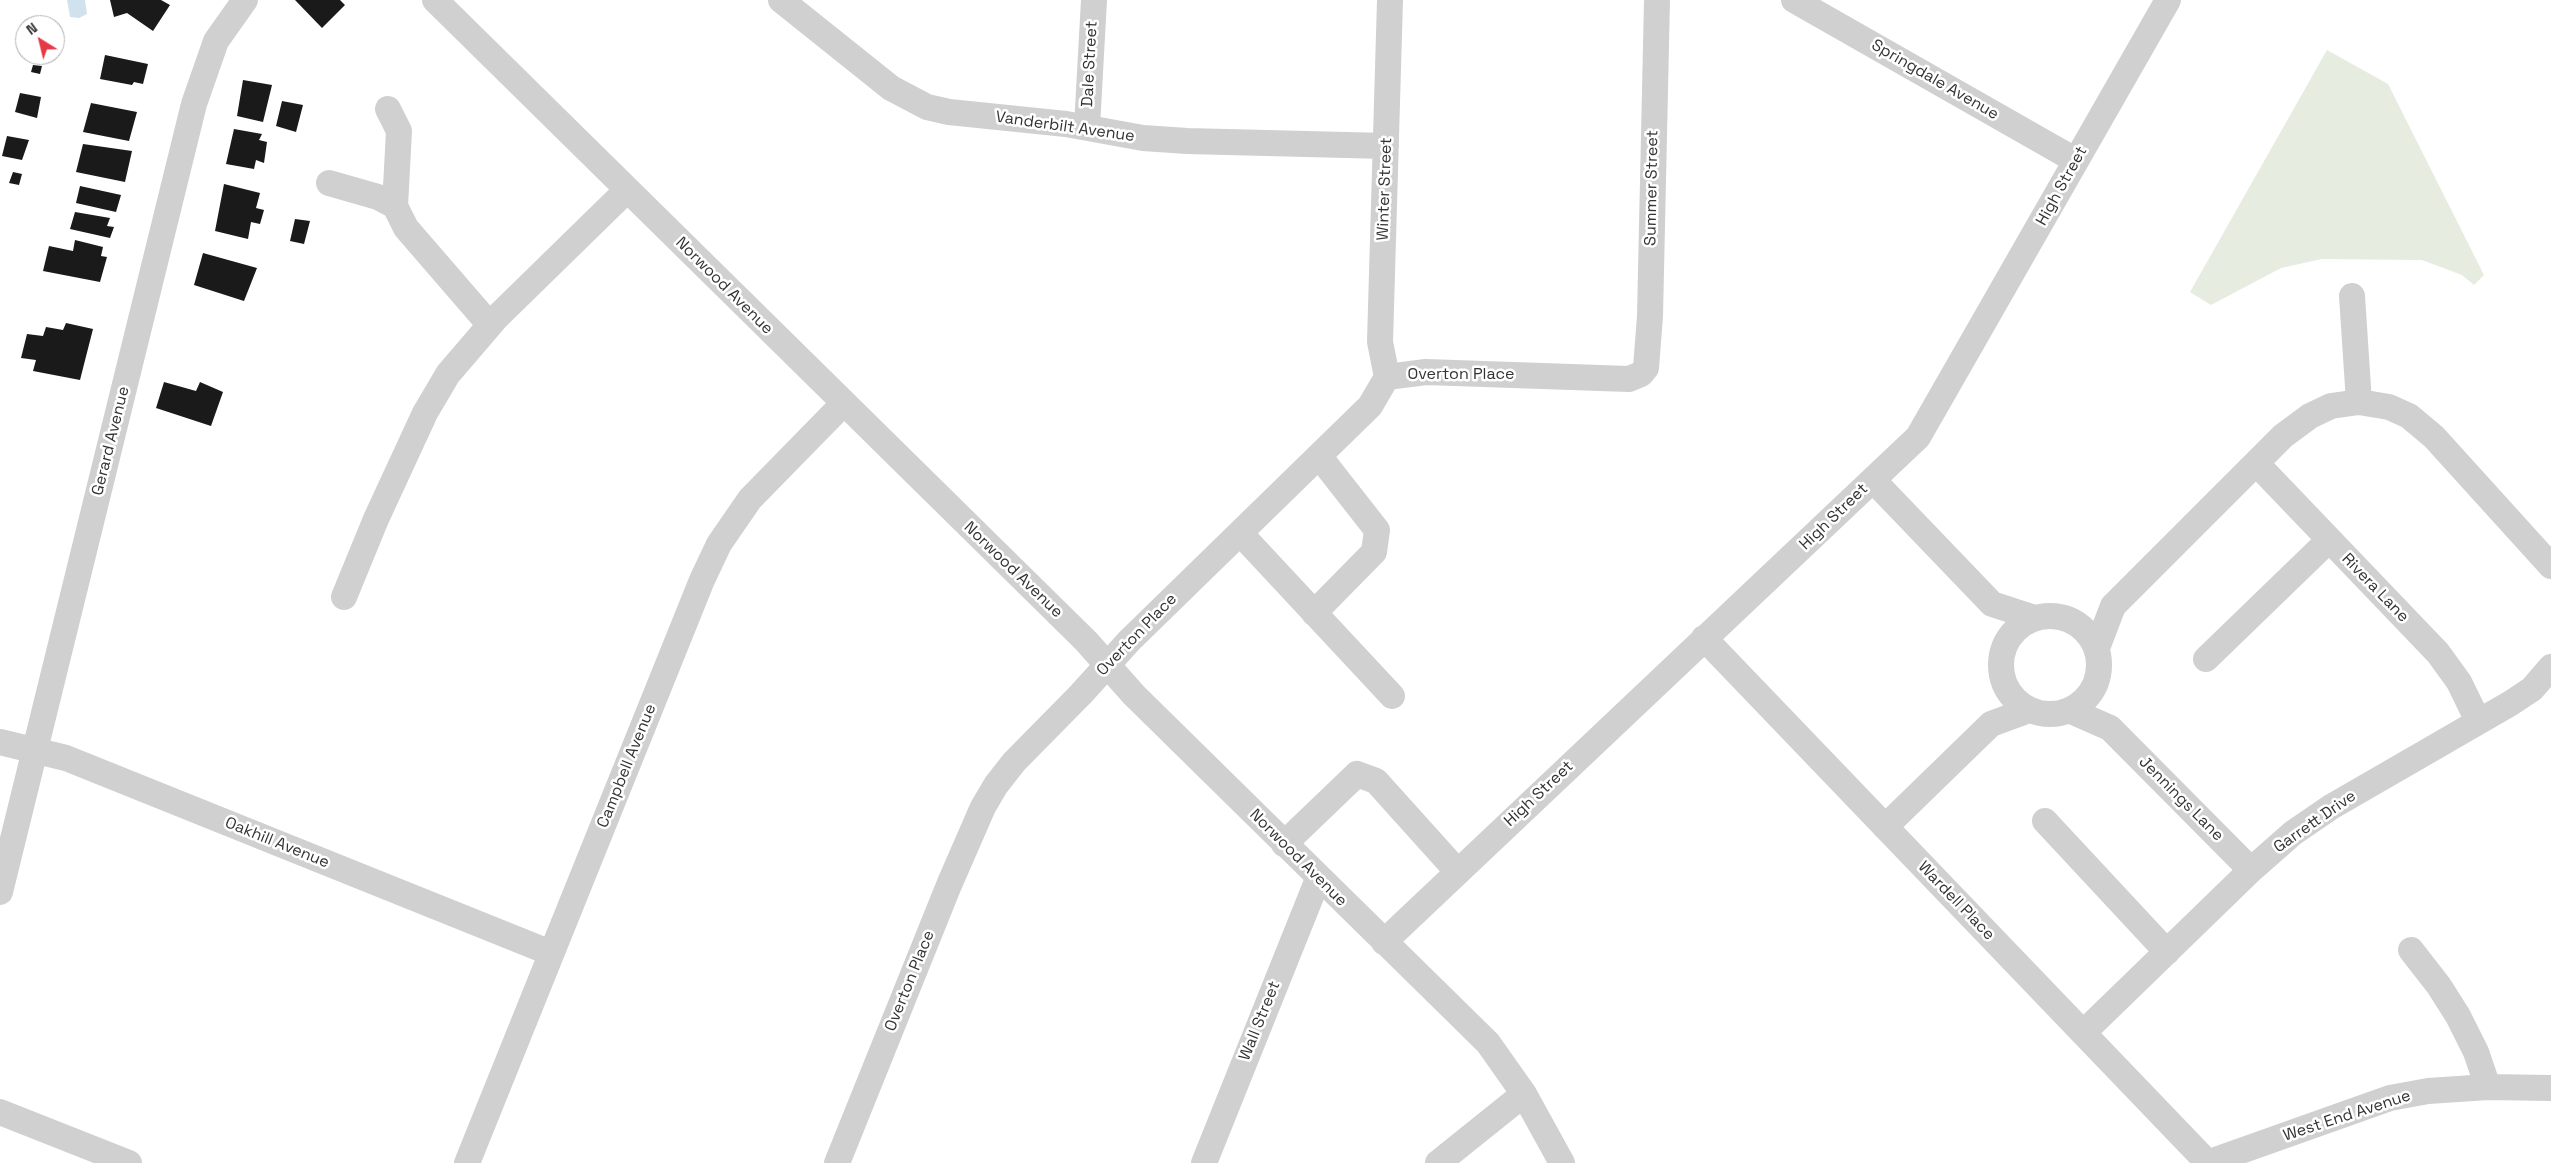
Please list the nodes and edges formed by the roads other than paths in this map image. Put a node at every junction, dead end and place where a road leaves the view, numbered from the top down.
1 (245, 0) edge
2 (434, 0) edge
3 (781, 0) edge
4 (1094, 0) edge
5 (1390, 0) edge
6 (1657, 0) edge
7 (2168, 0) edge
8 (1802, 2) edge
9 (388, 109) dead end
10 (1087, 127) junction
11 (1386, 146) junction
12 (2075, 160) junction
13 (329, 183) dead end
14 (627, 190) junction
15 (395, 206) junction
16 (2352, 296) dead end
17 (490, 324) junction
18 (1641, 374) joint
19 (1387, 376) junction
20 (2359, 402) junction
21 (843, 404) junction
22 (1319, 456) junction
23 (2258, 464) junction
24 (1873, 480) junction
25 (1240, 533) junction
26 (2328, 540) junction
27 (2551, 566) edge
28 (344, 597) dead end
29 (1992, 604) junction
30 (2113, 606) junction
31 (1314, 612) junction
32 (2035, 618) junction
33 (2069, 619) junction
34 (1704, 638) junction
35 (2005, 646) junction
36 (2097, 648) junction
37 (2206, 659) dead end
38 (1107, 665) junction
39 (2551, 667) edge
40 (2004, 683) junction
41 (2096, 684) junction
42 (1392, 696) dead end
43 (2029, 710) junction
44 (2069, 710) junction
45 (2478, 721) junction
46 (1991, 724) junction
47 (2110, 728) junction
48 (0, 742) edge
49 (35, 750) junction
50 (2045, 821) dead end
51 (1885, 827) junction
52 (1284, 844) junction
53 (2251, 870) junction
54 (1457, 871) junction
55 (1318, 879) junction
56 (0, 892) edge
57 (1384, 942) junction
58 (2411, 950) dead end
59 (2168, 952) junction
60 (551, 953) junction
61 (2084, 1033) junction
62 (2488, 1087) junction
63 (2551, 1088) edge
64 (1524, 1094) junction
65 (0, 1112) edge
66 (101, 1158) edge
67 (129, 1163) edge
68 (467, 1163) edge
69 (838, 1163) edge
70 (1204, 1163) edge
71 (1438, 1163) edge
72 (1562, 1163) edge
73 (2208, 1163) edge

1 - 49 street, Gerard Avenue
2 - 14 street, Norwood Avenue
3 - 10 street, Vanderbilt Avenue
4 - 10 street, Dale Street
5 - 11 street, Winter Street
6 - 18 street, Summer Street
7 - 12 street, High Street
8 - 12 street, Springdale Avenue
9 - 15 street
10 - 11 street, Vanderbilt Avenue
11 - 19 street, Winter Street
12 - 24 street, High Street
13 - 15 street
14 - 17 street
14 - 21 street, Norwood Avenue
15 - 17 street
16 - 20 street
17 - 28 street
18 - 19 street, Overton Place
19 - 22 street, Overton Place
20 - 23 street
20 - 27 street
21 - 38 street, Norwood Avenue
21 - 60 street, Campbell Avenue
22 - 25 street, Overton Place
22 - 31 street
23 - 26 street, Rivera Lane
23 - 30 street
24 - 29 street
24 - 34 street, High Street
25 - 31 street
25 - 38 street, Overton Place
26 - 37 street
26 - 45 street, Rivera Lane
29 - 32 street
29 - 35 street
30 - 33 street
30 - 36 street
31 - 42 street
32 - 33 street
32 - 35 street
33 - 36 street
34 - 51 street, Wardell Place
34 - 54 street, High Street
35 - 40 street
36 - 41 street
38 - 52 street, Norwood Avenue
38 - 69 street, Overton Place
39 - 45 street, Garrett Drive
40 - 43 street
40 - 46 street
41 - 44 street
41 - 47 street, Jennings Lane
43 - 44 street
43 - 46 street
44 - 47 street, Jennings Lane
45 - 53 street, Garrett Drive
46 - 51 street
47 - 53 street, Jennings Lane
48 - 49 street, Oakhill Avenue
49 - 56 street, Gerard Avenue
49 - 60 street, Oakhill Avenue
50 - 59 street
51 - 61 street, Wardell Place
52 - 54 street
52 - 55 street, Norwood Avenue
53 - 59 street, Garrett Drive
54 - 57 street, High Street
55 - 57 street, Norwood Avenue
55 - 70 street, Wall Street
57 - 64 street, Norwood Avenue
58 - 62 street
59 - 61 street, Garrett Drive
60 - 68 street, Campbell Avenue
61 - 73 street, Wardell Place
62 - 63 street, West End Avenue
62 - 73 street, West End Avenue
64 - 71 street
64 - 72 street, Norwood Avenue
65 - 66 street
66 - 67 street

